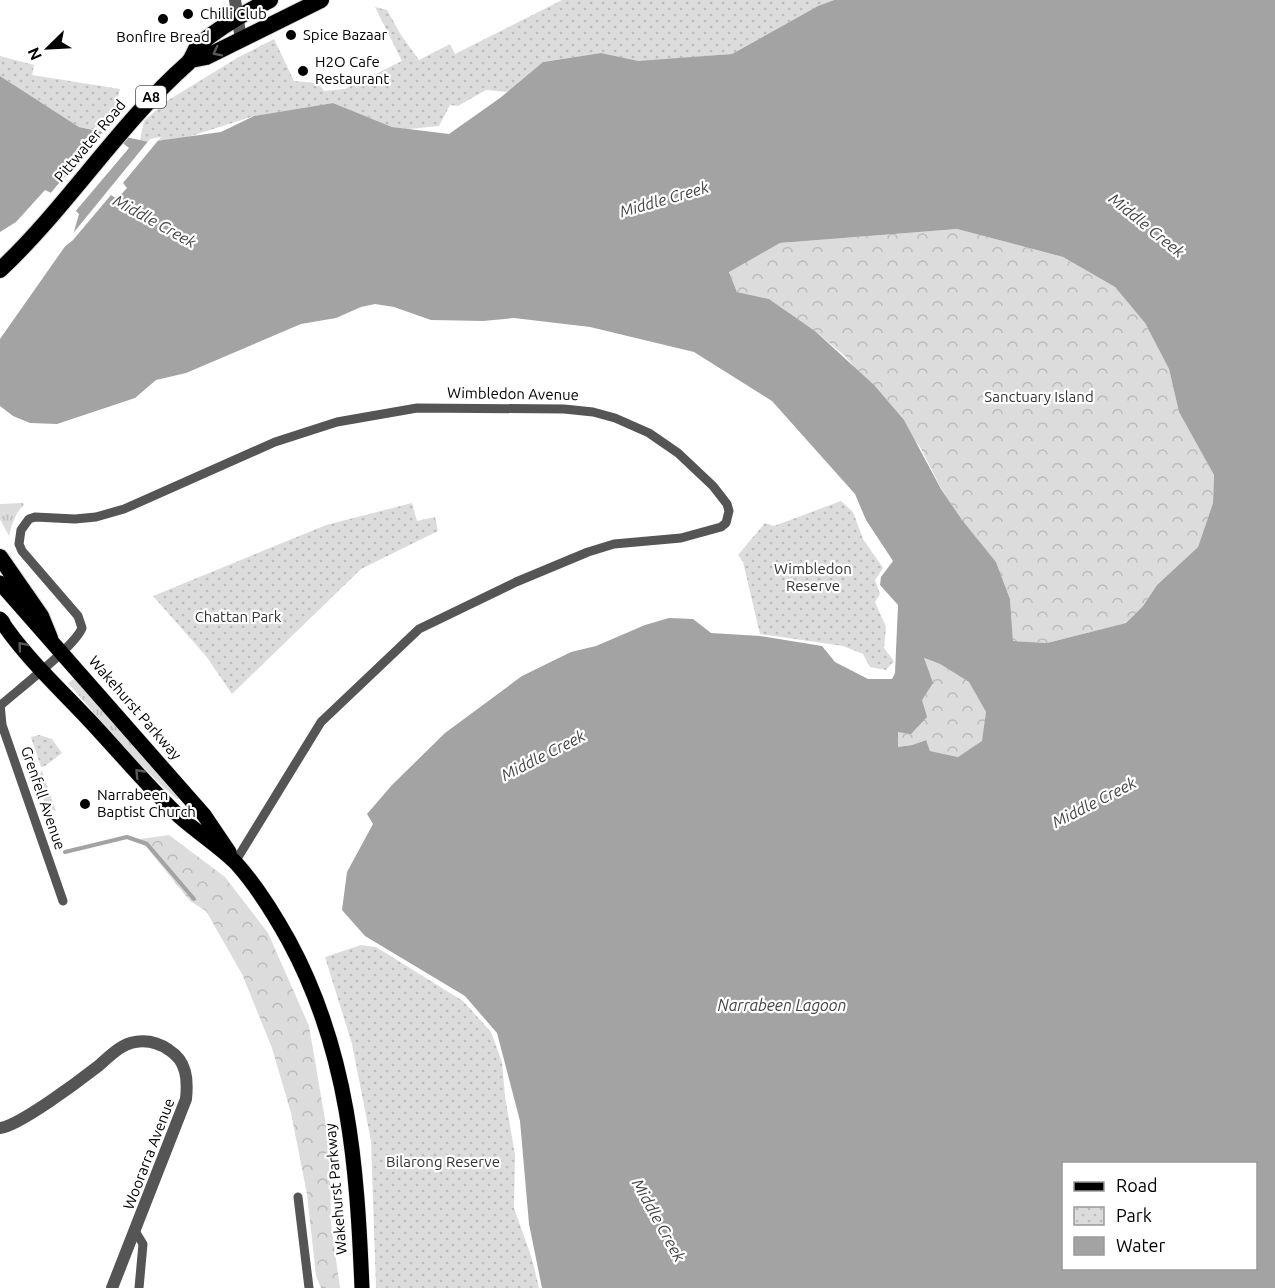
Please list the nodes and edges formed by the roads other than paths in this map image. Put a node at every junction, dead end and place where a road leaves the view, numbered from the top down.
1 (235, 0) edge
2 (270, 0) edge
3 (321, 0) edge
4 (237, 19) junction
5 (241, 40) junction
6 (191, 60) junction
7 (22, 250) junction
8 (0, 270) edge
9 (0, 284) edge
10 (0, 557) edge
11 (0, 583) edge
12 (1, 621) edge
13 (50, 638) junction
14 (62, 652) junction
15 (41, 669) junction
16 (0, 704) edge
17 (189, 798) junction
18 (179, 816) junction
19 (235, 862) junction
20 (63, 901) dead end
21 (0, 1128) edge
22 (298, 1197) dead end
23 (135, 1231) junction
24 (112, 1288) edge
25 (139, 1288) edge
26 (309, 1288) edge
27 (362, 1288) edge

1 - 4 street
2 - 4 highway, Pittwater Road / A8
3 - 5 highway, Pittwater Road / A8
4 - 5 street
4 - 6 highway, Pittwater Road / A8
5 -> 6 highway, Pittwater Road / A8
6 - 7 highway, Pittwater Road / A8
7 - 8 highway, Pittwater Road / A8
7 - 9 highway, Pittwater Road / A8
10 - 13 highway
11 - 13 main road, Wakehurst Parkway
15 -> 12 main road, Wakehurst Parkway
13 - 14 main road, Wakehurst Parkway
14 - 15 street, Wimbledon Avenue
14 - 17 main road, Wakehurst Parkway
14 - 19 street, Wimbledon Avenue
15 - 16 street, Wimbledon Avenue
18 -> 15 main road, Wakehurst Parkway
16 - 20 street, Grenfell Avenue
17 - 18 main road
17 - 19 main road, Wakehurst Parkway
18 - 19 main road, Wakehurst Parkway
19 - 27 main road, Wakehurst Parkway
21 - 23 street, Woorarra Avenue
22 - 26 street
23 - 24 street, Woorarra Avenue
23 - 25 street

